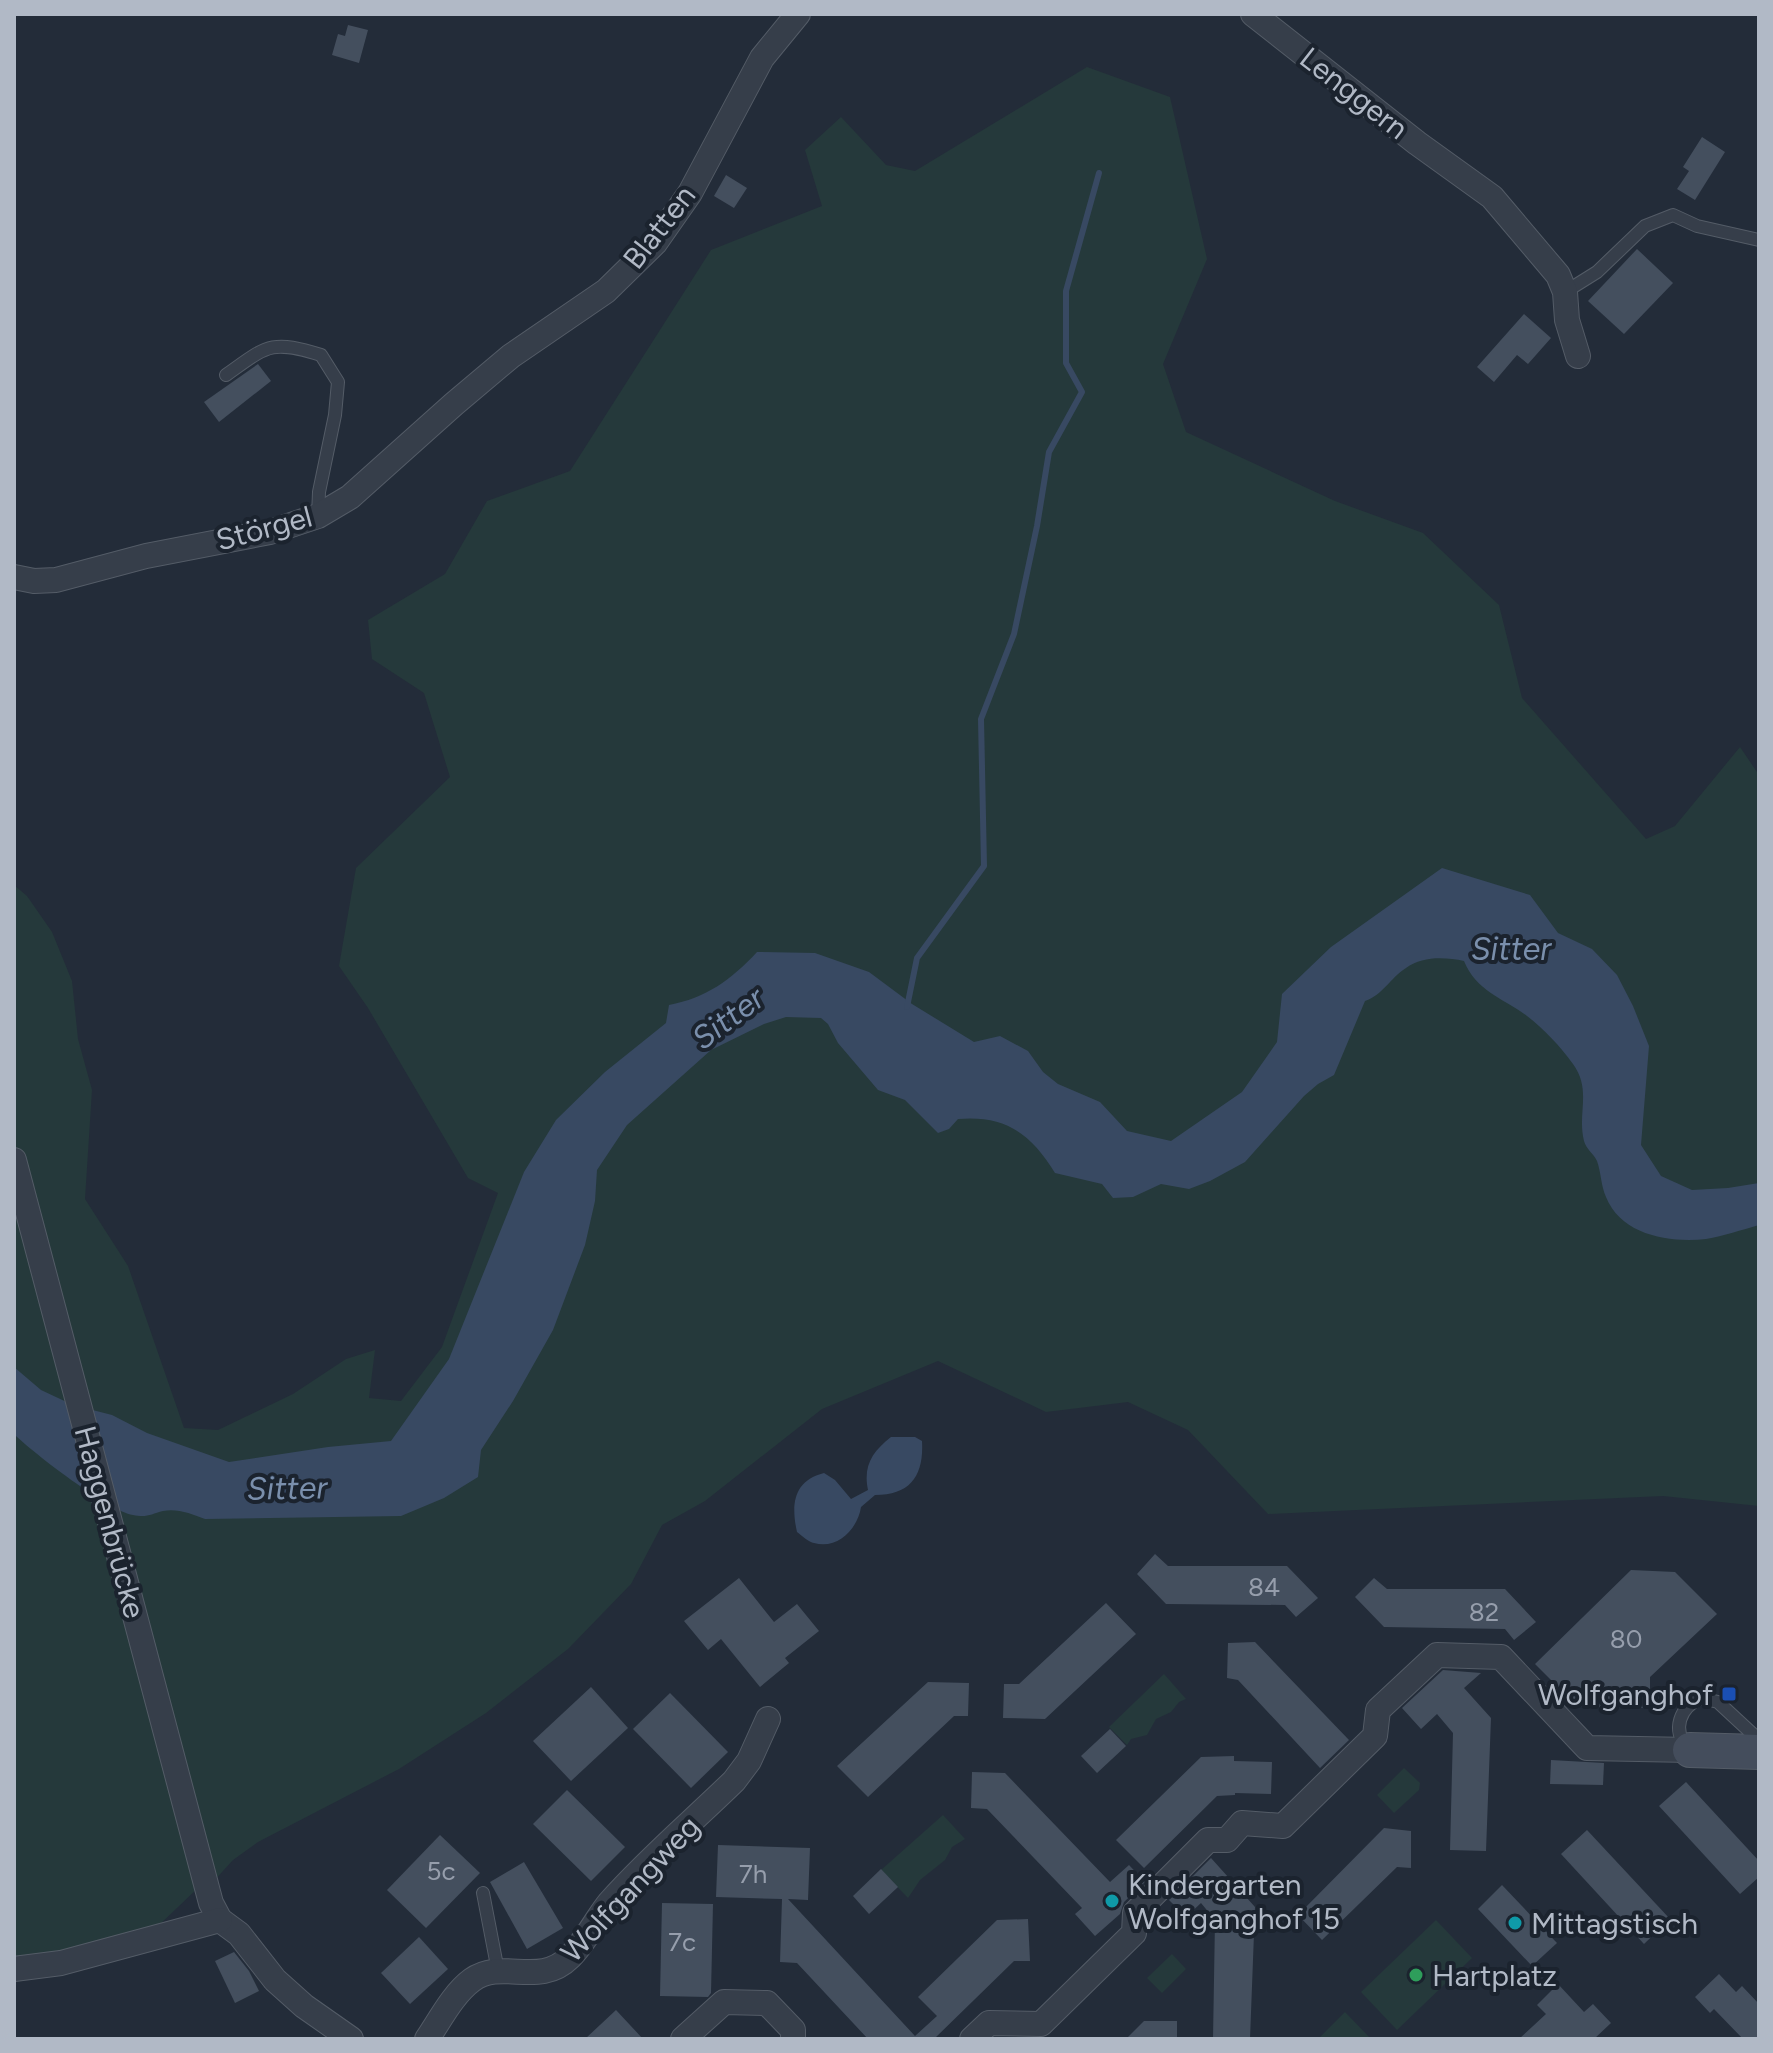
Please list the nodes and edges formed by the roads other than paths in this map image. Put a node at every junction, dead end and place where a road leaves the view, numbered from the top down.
1 (798, 14) edge
2 (1253, 14) edge
3 (1759, 240) edge
4 (1565, 292) junction
5 (511, 356) joint
6 (1578, 356) dead end
7 (226, 375) dead end
8 (318, 516) junction
9 (14, 577) edge
10 (14, 1160) edge
11 (768, 1719) dead end
12 (1759, 1740) edge
13 (1690, 1750) junction
14 (1759, 1752) edge
15 (483, 1893) dead end
16 (220, 1920) junction
17 (14, 1969) edge
18 (498, 1971) junction
19 (351, 2039) edge
20 (427, 2039) edge
21 (683, 2039) edge
22 (793, 2039) edge
23 (972, 2039) edge

1 - 5 street, Blatten
2 - 4 street, Lenggern
3 - 4 lane
4 - 6 street
5 - 8 street, Störgel
7 - 8 lane
8 - 9 street, Störgel
10 - 16 street, Haggenbrücke
11 - 18 street, Wolfgangweg
12 - 13 lane
13 - 14 street
13 - 23 street
15 - 18 lane
16 - 17 street
16 - 19 street
18 - 20 street
21 - 22 street

